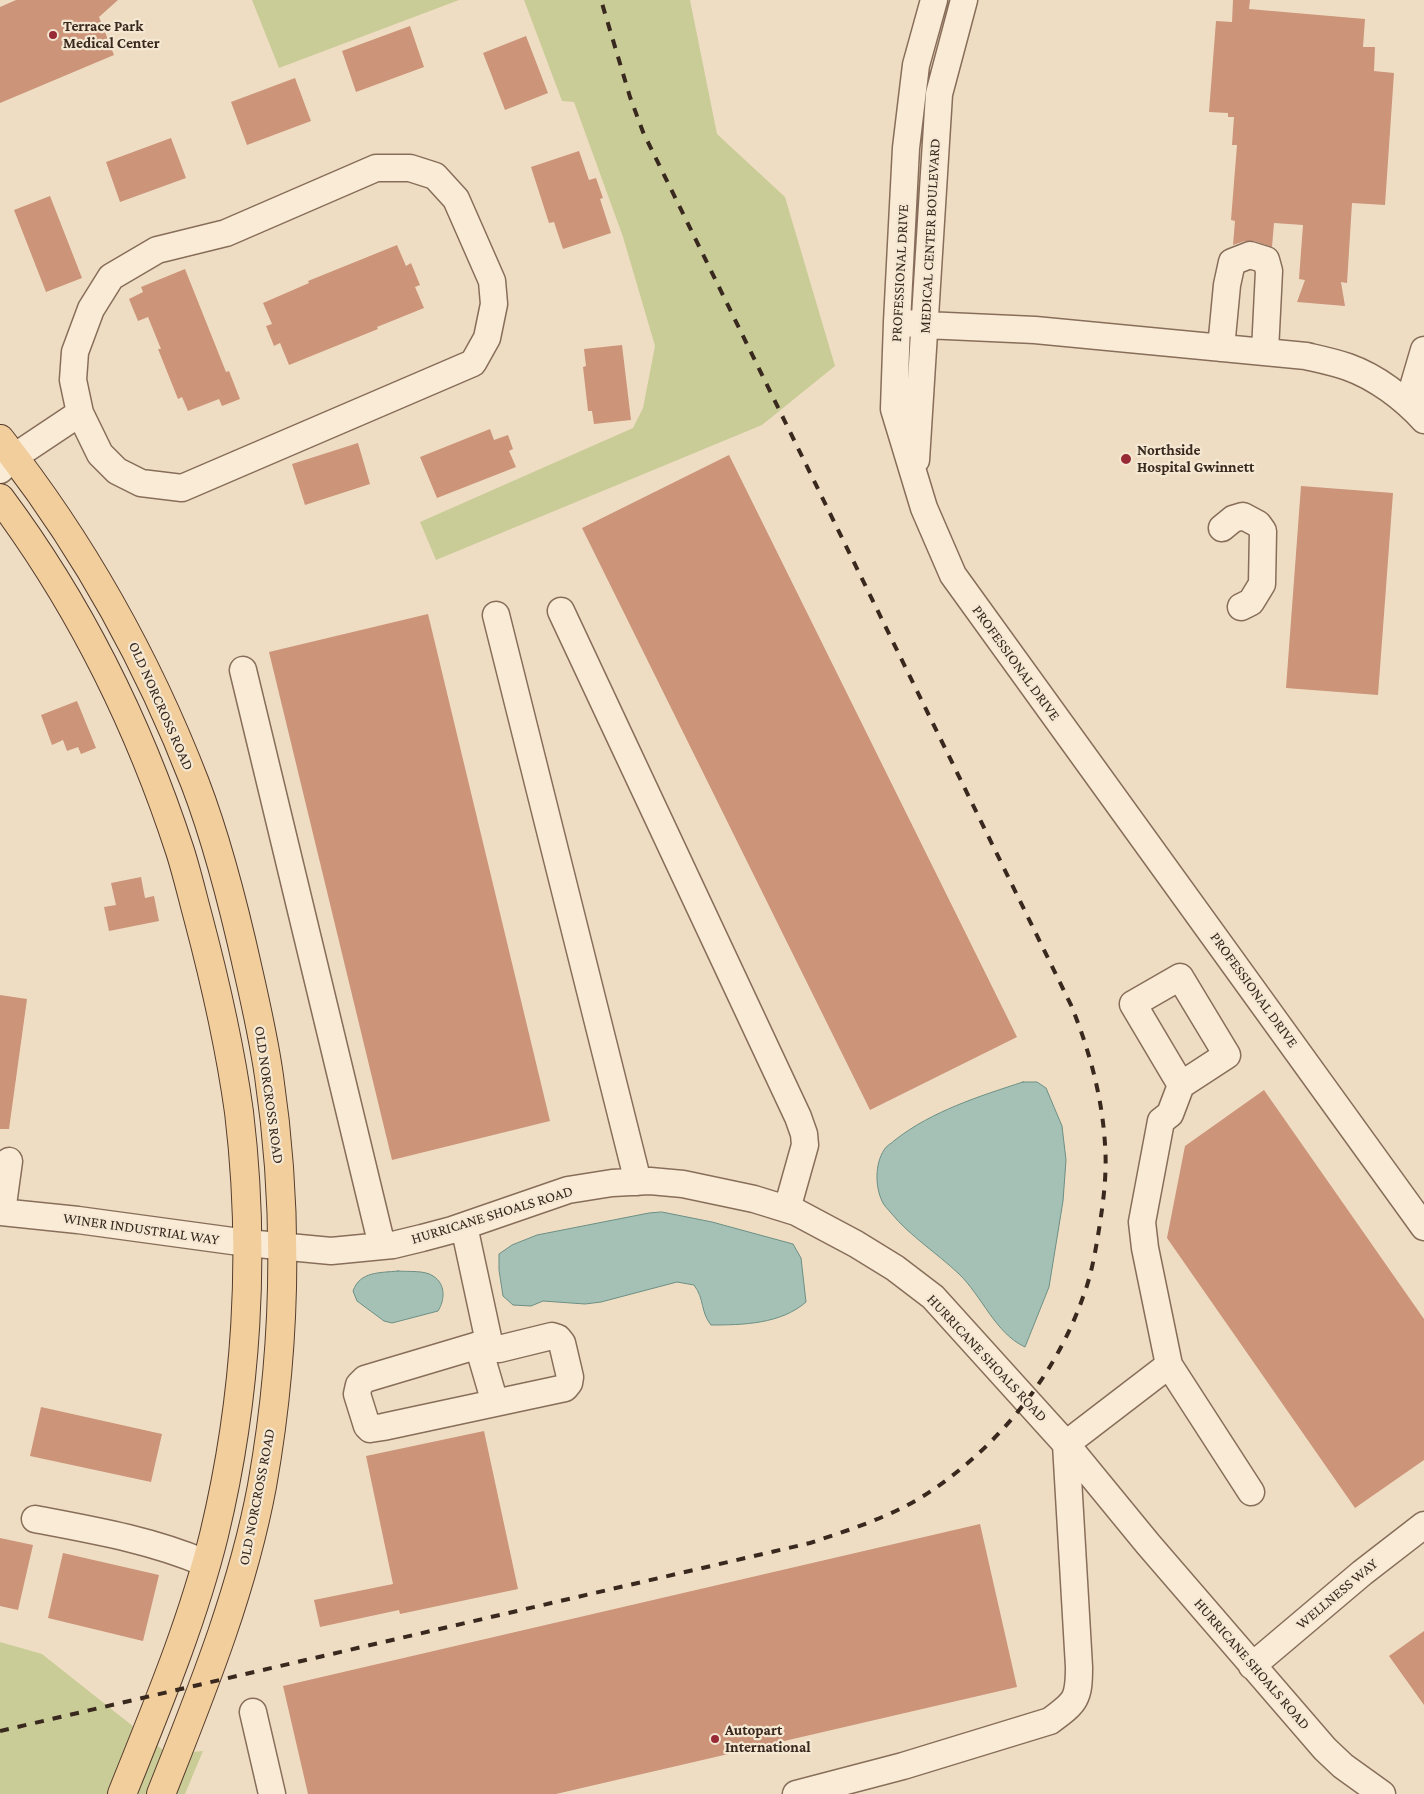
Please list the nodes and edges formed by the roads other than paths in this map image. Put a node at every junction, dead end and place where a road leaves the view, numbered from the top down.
1 (934, 0) edge
2 (964, 0) edge
3 (897, 322) junction
4 (924, 326) junction
5 (1222, 348) junction
6 (1424, 350) edge
7 (1265, 351) junction
8 (80, 413) junction
9 (1418, 414) edge
10 (5, 456) edge
11 (915, 475) junction
12 (0, 498) edge
13 (1222, 528) dead end
14 (1241, 607) dead end
15 (561, 611) dead end
16 (496, 615) dead end
17 (243, 670) dead end
18 (1181, 1085) dead end
19 (10, 1161) dead end
20 (638, 1182) junction
21 (786, 1209) junction
22 (1, 1212) edge
23 (464, 1226) junction
24 (1424, 1227) edge
25 (247, 1244) junction
26 (382, 1246) junction
27 (283, 1247) junction
28 (483, 1343) junction
29 (1169, 1365) junction
30 (494, 1403) junction
31 (1066, 1444) junction
32 (1251, 1492) dead end
33 (35, 1519) dead end
34 (1424, 1525) edge
35 (206, 1563) junction
36 (1252, 1666) junction
37 (253, 1712) dead end
38 (122, 1794) edge
39 (162, 1794) edge
40 (272, 1794) edge
41 (796, 1794) edge
42 (1382, 1794) edge

1 - 3 street, PROFESSIONAL DRIVE
2 - 4 street, MEDICAL CENTER BOULEVARD
3 - 4 street
3 - 11 street, PROFESSIONAL DRIVE
4 - 5 street
4 - 11 street, MEDICAL CENTER BOULEVARD
5 - 7 street
5 - 7 street
6 - 9 street
7 - 9 street
8 - 8 street
8 - 10 street
10 - 27 main road, OLD NORCROSS ROAD
11 - 24 street, PROFESSIONAL DRIVE
12 - 25 main road
13 - 14 street
15 - 21 street
16 - 20 street
17 - 26 street
18 - 29 street
19 - 22 street
20 - 21 street, HURRICANE SHOALS ROAD
20 - 23 street, HURRICANE SHOALS ROAD
21 - 31 street, HURRICANE SHOALS ROAD
22 - 25 street, WINER INDUSTRIAL WAY
23 - 26 street, HURRICANE SHOALS ROAD
23 - 28 street
25 - 27 street, WINER INDUSTRIAL WAY
25 - 35 main road
26 - 27 street, HURRICANE SHOALS ROAD
27 - 39 main road, OLD NORCROSS ROAD
28 - 30 street
28 - 30 street
28 - 30 street
29 - 31 street
29 - 32 street
31 - 36 street, HURRICANE SHOALS ROAD
31 - 41 street
33 - 35 street
34 - 36 street, WELLNESS WAY
35 - 38 main road
36 - 42 street, HURRICANE SHOALS ROAD
37 - 40 street

